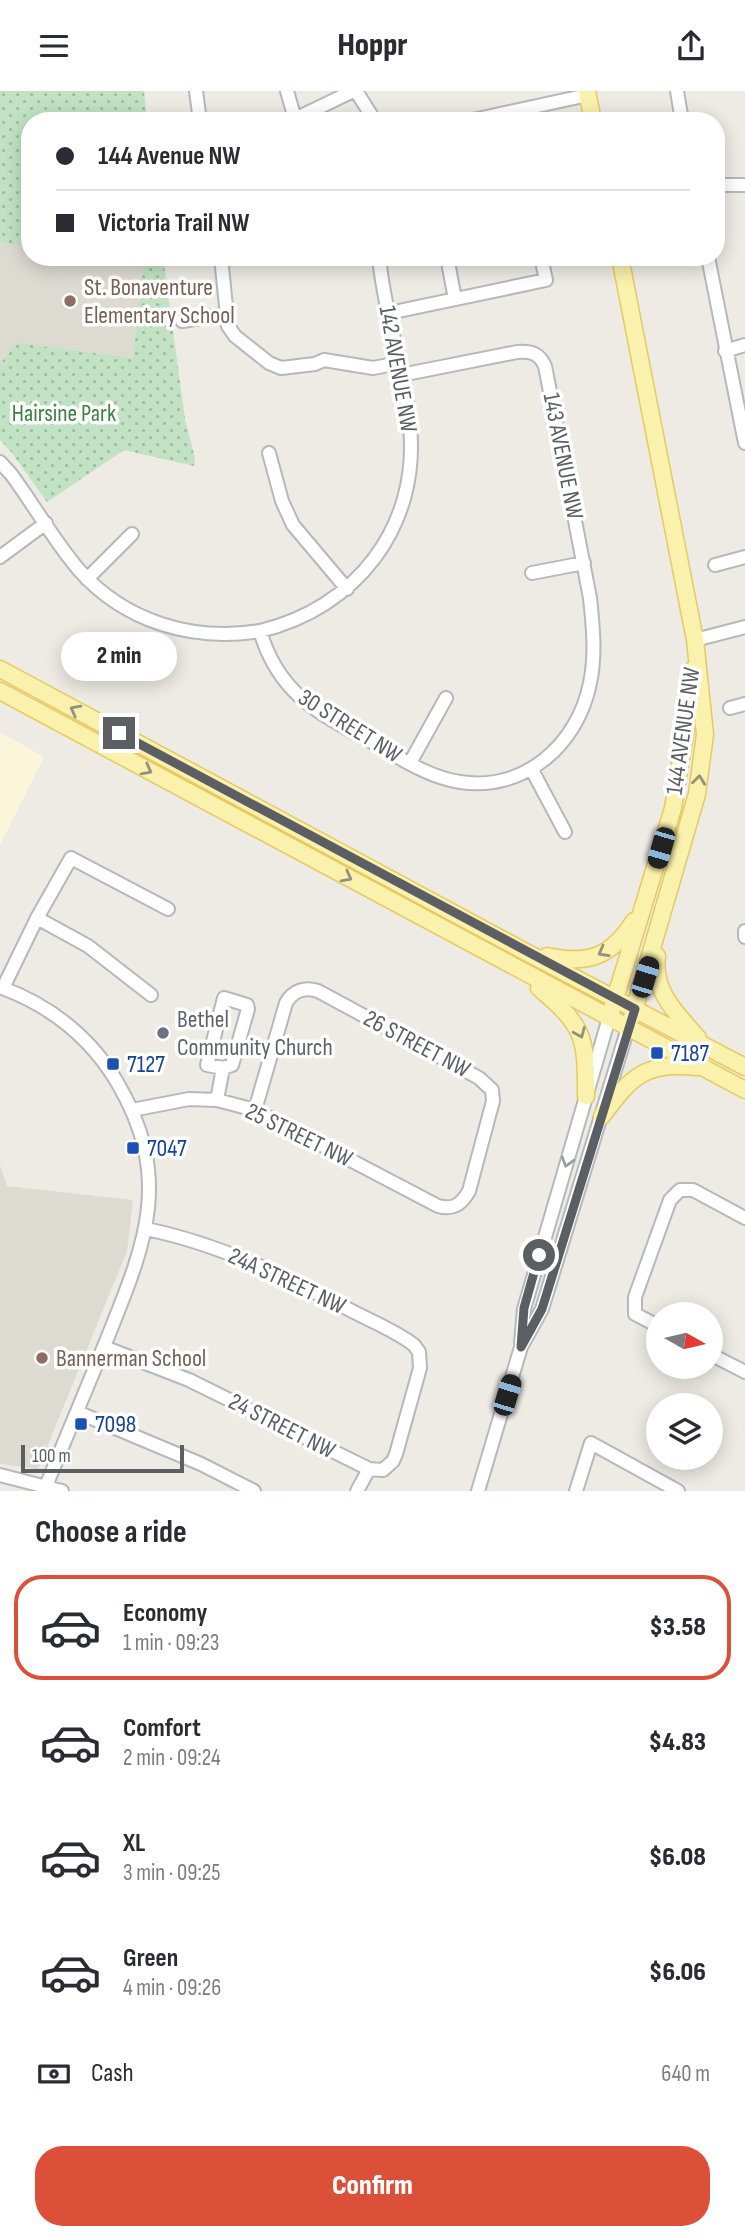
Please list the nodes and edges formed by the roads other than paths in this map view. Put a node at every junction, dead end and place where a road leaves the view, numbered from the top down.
1 (196, 91) edge
2 (287, 91) edge
3 (354, 91) edge
4 (677, 91) edge
5 (587, 93) edge
6 (199, 112) edge
7 (293, 112) edge
8 (311, 112) edge
9 (368, 112) edge
10 (528, 112) edge
11 (591, 112) edge
12 (680, 112) edge
13 (725, 185) edge
14 (745, 185) edge
15 (222, 266) edge
16 (381, 266) edge
17 (449, 266) edge
18 (543, 266) edge
19 (622, 266) edge
20 (710, 266) edge
21 (455, 299) junction
22 (389, 313) junction
23 (227, 314) junction
24 (182, 321) dead end
25 (745, 345) edge
26 (725, 351) junction
27 (400, 369) junction
28 (745, 443) edge
29 (269, 453) dead end
30 (0, 462) edge
31 (46, 523) junction
32 (132, 534) dead end
33 (0, 557) edge
34 (745, 557) edge
35 (584, 563) junction
36 (715, 565) dead end
37 (533, 573) dead end
38 (88, 579) junction
39 (347, 589) junction
40 (745, 627) edge
41 (260, 631) junction
42 (695, 640) junction
43 (0, 669) edge
44 (0, 691) edge
45 (446, 698) dead end
46 (745, 704) edge
47 (730, 708) dead end
48 (410, 763) junction
49 (532, 770) junction
50 (565, 832) dead end
51 (646, 901) junction
52 (168, 909) dead end
53 (663, 917) junction
54 (37, 918) junction
55 (745, 931) edge
56 (745, 937) edge
57 (524, 951) junction
58 (516, 968) junction
59 (2, 987) edge
60 (151, 995) dead end
61 (615, 998) junction
62 (635, 1009) junction
63 (609, 1019) junction
64 (628, 1028) junction
65 (705, 1045) junction
66 (745, 1067) edge
67 (223, 1068) junction
68 (703, 1068) junction
69 (745, 1090) edge
70 (586, 1096) junction
71 (217, 1100) junction
72 (132, 1109) junction
73 (255, 1110) junction
74 (602, 1116) junction
75 (457, 1206) joint
76 (745, 1218) edge
77 (146, 1229) junction
78 (646, 1320) edge
79 (104, 1347) junction
80 (521, 1347) junction
81 (723, 1361) edge
82 (745, 1372) edge
83 (77, 1412) junction
84 (369, 1469) junction
85 (383, 1470) joint
86 (0, 1475) edge
87 (46, 1486) junction
88 (62, 1491) edge
89 (254, 1491) edge
90 (357, 1491) edge
91 (478, 1491) edge
92 (576, 1491) edge
93 (678, 1491) edge

1 - 6 street
2 - 7 street
3 - 8 street
3 - 9 street
4 - 12 street
5 - 10 street
5 - 11 main road
13 - 14 street
15 - 23 street
16 - 22 street, 142 AVENUE NW
17 - 21 street
18 - 21 street
19 - 42 main road, 144 AVENUE NW
20 - 26 street
21 - 22 street
22 - 27 street, 142 AVENUE NW
23 - 24 street
23 - 27 street
25 - 26 street
26 - 28 street
27 - 35 street, 143 AVENUE NW
27 - 39 street, 142 AVENUE NW
29 - 39 street
30 - 31 street
31 - 33 street
31 - 38 street
32 - 38 street
34 - 36 street
35 - 37 street
35 - 49 street, 143 AVENUE NW
38 - 41 street
39 - 41 street, 142 AVENUE NW
40 - 42 street
41 - 48 street, 30 STREET NW
42 - 51 main road, 144 AVENUE NW
53 -> 42 main road, 144 AVENUE NW
57 -> 43 main road
44 -> 58 main road
45 - 48 street, 30 STREET NW
46 - 47 street
48 - 49 street, 30 STREET NW
49 - 50 street
51 -> 57 main road
51 - 61 main road, 144 AVENUE NW
52 - 54 street
53 - 62 main road, 144 AVENUE NW
53 - 65 main road
54 - 59 street
54 - 60 street
55 - 56 street
57 - 61 main road
58 - 63 main road
58 -> 70 main road
59 - 72 street
61 - 62 main road
61 - 63 main road, 144 AVENUE NW
62 - 64 main road, 144 AVENUE NW
62 - 65 main road
63 - 64 main road
63 - 70 street, 144 AVENUE NW
64 - 68 main road
64 - 74 street, 144 AVENUE NW
65 - 66 main road
67 - 67 street
67 - 71 street
68 - 69 main road
68 - 74 main road
70 -> 80 street, 144 AVENUE NW
71 - 72 street, 25 STREET NW
71 - 73 street, 25 STREET NW
72 - 77 street
73 - 75 street, 25 STREET NW
73 - 75 street, 26 STREET NW
74 - 80 street, 144 AVENUE NW
76 - 78 street
77 - 79 street
77 - 85 street, 24A STREET NW
79 - 83 street
79 - 84 street, 24 STREET NW
80 - 91 street, 144 AVENUE NW
81 - 82 street
83 - 87 street
83 - 89 street
84 - 85 street, 24 STREET NW
84 - 90 street
86 - 87 street
87 - 88 street
92 - 93 street

